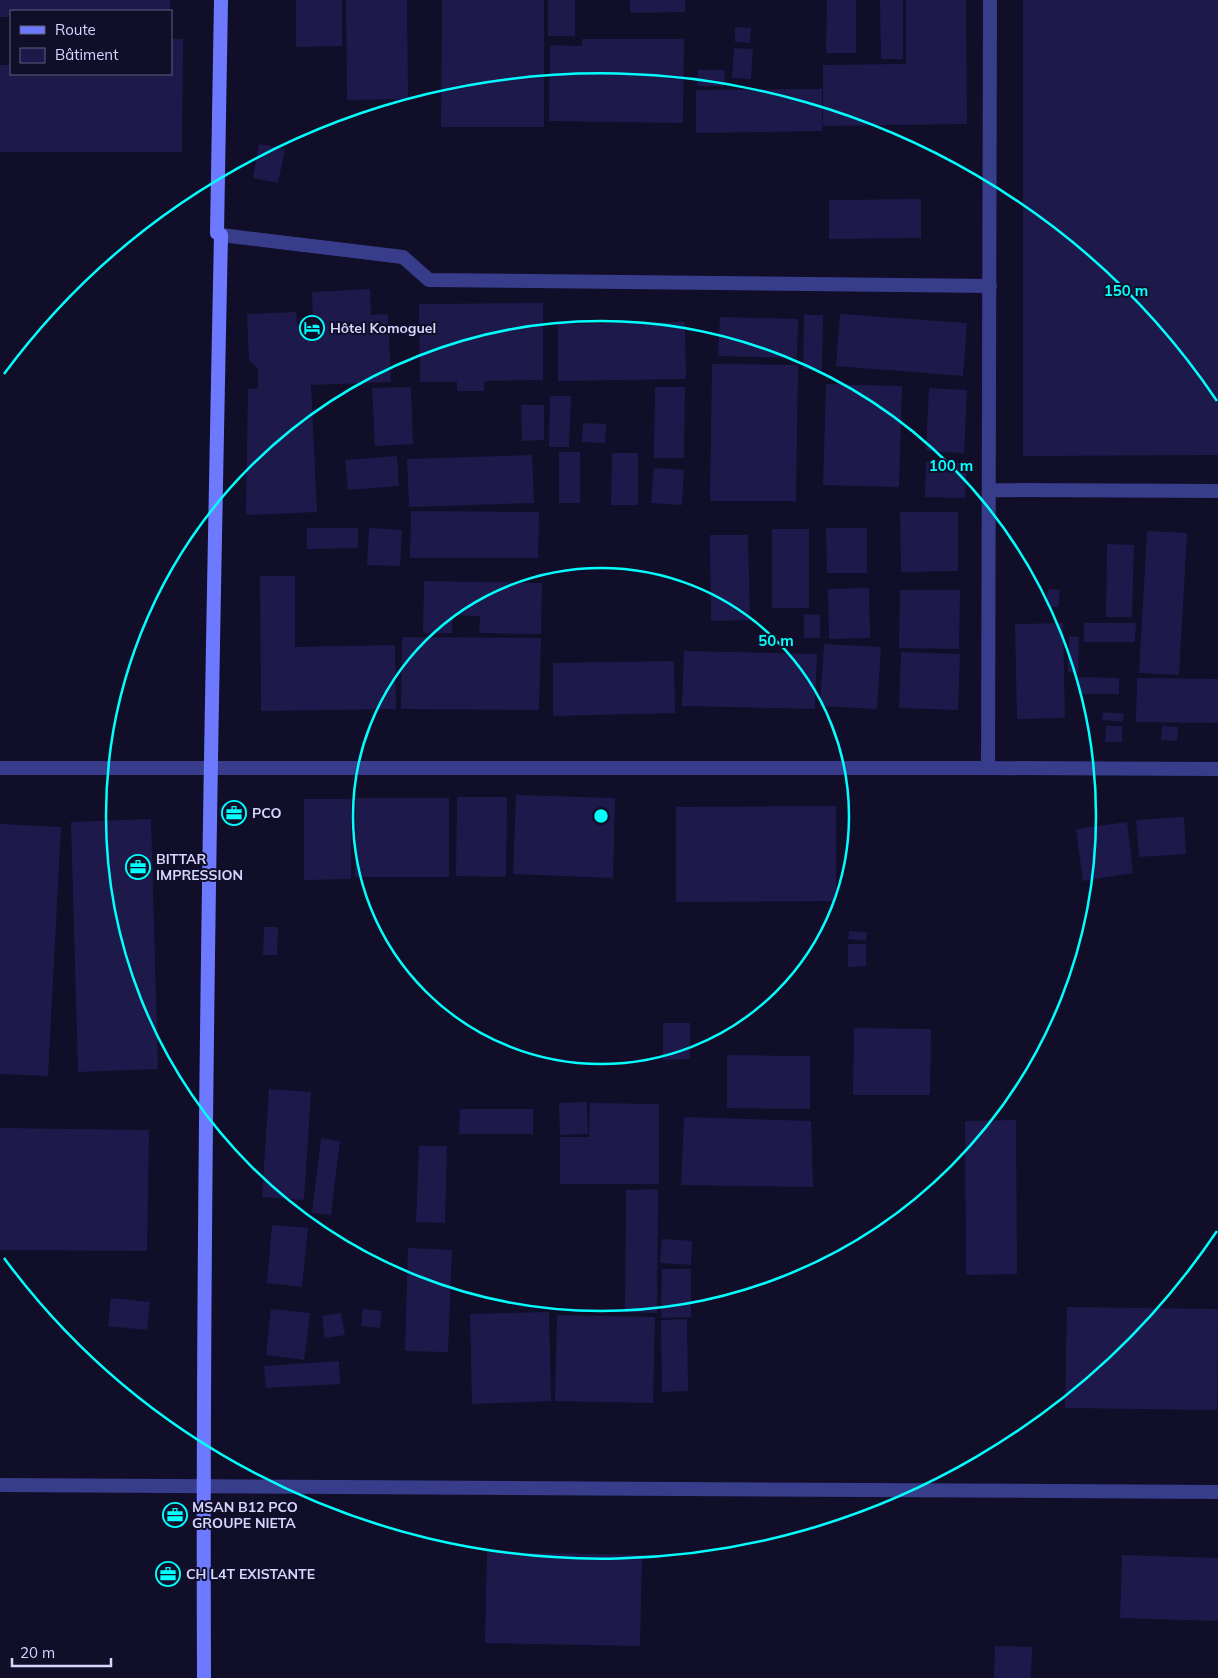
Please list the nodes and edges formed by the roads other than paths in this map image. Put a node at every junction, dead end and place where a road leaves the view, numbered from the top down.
1 (221, 0) edge
2 (990, 0) edge
3 (221, 235) junction
4 (990, 286) junction
5 (989, 490) junction
6 (1218, 492) edge
7 (0, 768) edge
8 (988, 768) junction
9 (210, 769) junction
10 (1218, 769) edge
11 (0, 1485) edge
12 (203, 1486) junction
13 (1218, 1492) edge
14 (204, 1678) edge

1 - 3 main road
2 - 4 street
3 - 4 street
3 - 9 main road
4 - 5 street
5 - 6 street
5 - 8 street
7 - 9 street
8 - 9 street
8 - 10 street
9 - 12 main road
11 - 12 street
12 - 13 street
12 - 14 main road

